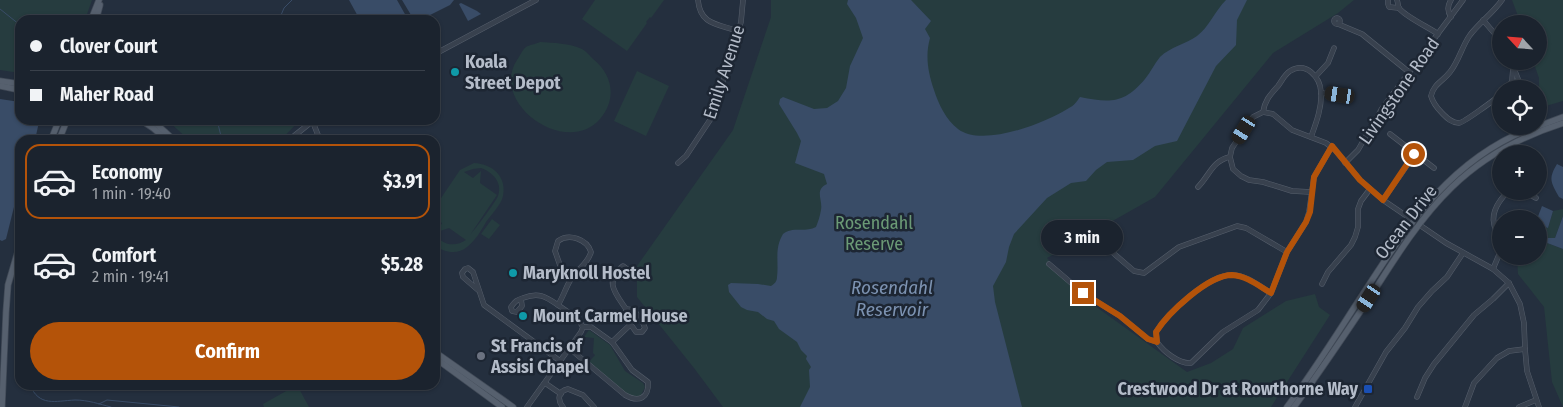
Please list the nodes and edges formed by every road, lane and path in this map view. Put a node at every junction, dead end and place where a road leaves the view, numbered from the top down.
1 (100, 0) edge
2 (536, 0) edge
3 (698, 0) edge
4 (743, 0) edge
5 (1388, 0) edge
6 (1397, 0) edge
7 (1451, 0) edge
8 (1463, 0) edge
9 (1502, 0) edge
10 (1399, 8) junction
11 (96, 15) edge
12 (1451, 17) junction
13 (1484, 20) junction
14 (1338, 24) dead end
15 (738, 30) junction
16 (1492, 30) edge
17 (1438, 34) junction
18 (1334, 48) dead end
19 (440, 51) edge
20 (1410, 73) junction
21 (1316, 76) junction
22 (0, 81) edge
23 (15, 83) edge
24 (0, 86) edge
25 (15, 89) edge
26 (1321, 93) junction
27 (1342, 96) dead end
28 (1492, 102) edge
29 (1263, 112) junction
30 (1563, 117) edge
31 (1547, 123) edge
32 (1563, 123) edge
33 (148, 125) edge
34 (158, 125) edge
35 (308, 125) edge
36 (1390, 134) dead end
37 (161, 135) edge
38 (168, 135) edge
39 (295, 135) edge
40 (1518, 135) edge
41 (1311, 137) junction
42 (1332, 146) junction
43 (1414, 154) junction
44 (1230, 158) junction
45 (678, 163) dead end
46 (1345, 163) junction
47 (1434, 168) dead end
48 (1198, 187) dead end
49 (1370, 189) junction
50 (1311, 192) junction
51 (1383, 200) junction
52 (1412, 220) junction
53 (1420, 225) junction
54 (1112, 252) dead end
55 (1287, 252) junction
56 (1463, 253) junction
57 (15, 261) edge
58 (1049, 264) dead end
59 (1495, 265) edge
60 (627, 269) dead end
61 (1494, 269) junction
62 (571, 278) junction
63 (1509, 283) junction
64 (1322, 284) dead end
65 (478, 290) junction
66 (1271, 293) junction
67 (519, 299) dead end
68 (558, 305) junction
69 (626, 309) junction
70 (3, 311) edge
71 (630, 325) junction
72 (583, 327) junction
73 (1156, 335) junction
74 (1146, 337) junction
75 (612, 342) junction
76 (1157, 342) junction
77 (569, 348) junction
78 (1524, 349) junction
79 (440, 356) edge
80 (560, 361) junction
81 (440, 362) edge
82 (544, 383) junction
83 (560, 394) junction
84 (1417, 396) dead end
85 (1536, 400) junction
86 (2, 407) edge
87 (502, 407) edge
88 (513, 407) edge
89 (527, 407) edge
90 (563, 407) edge
91 (594, 407) edge
92 (1287, 407) edge
93 (1294, 407) edge
94 (1356, 407) edge
95 (1465, 407) edge
96 (1519, 407) edge
97 (1539, 407) edge

1 - 11 main road
2 - 19 street
3 - 15 street
4 - 15 street, Emily Avenue
5 - 10 street
6 - 10 street
7 - 12 street
8 - 12 street, Livingstone Road
9 - 13 street
10 - 17 street
12 - 17 street, Livingstone Road
13 - 16 street
13 - 28 street
14 - 20 street
15 - 45 street, Emily Avenue
17 - 20 street, Livingstone Road
18 - 21 street
20 - 46 street, Livingstone Road
21 - 26 street
21 - 29 street
22 - 23 main road
24 - 25 main road
26 - 27 street
26 - 41 street
29 - 41 street
29 - 44 street
30 - 31 main road, Ocean Drive
32 - 53 main road, Ocean Drive
33 - 37 main road
34 - 38 main road
35 - 39 street
36 - 43 street
40 - 52 main road, Ocean Drive
41 - 42 street
42 - 46 street
42 - 50 street
43 - 47 street
43 - 51 street
44 - 48 street
44 - 50 street
46 - 49 street
49 - 51 street
49 - 64 street
50 - 55 street
51 - 52 street
52 - 53 street
52 - 92 main road, Ocean Drive
53 - 56 street
53 - 93 main road, Ocean Drive
54 - 55 street
55 - 66 street
56 - 61 street
56 - 94 street
57 - 70 main road
58 - 74 street
59 - 61 street
60 - 69 street
61 - 63 street
62 - 62 street
62 - 68 street
63 - 78 street
63 - 84 street
65 - 65 street
65 - 80 street
66 - 73 street
66 - 76 street
67 - 68 street
68 - 72 street
69 - 71 street
69 - 71 street
70 - 86 main road
71 - 75 street
72 - 75 street
72 - 77 street
73 - 74 street
73 - 76 street
74 - 76 street
75 - 77 street
77 - 80 street
78 - 85 street
78 - 95 street
79 - 88 main road
80 - 82 street
81 - 87 main road
82 - 83 street
82 - 89 street
83 - 90 street
83 - 91 street
85 - 96 street
85 - 97 street

